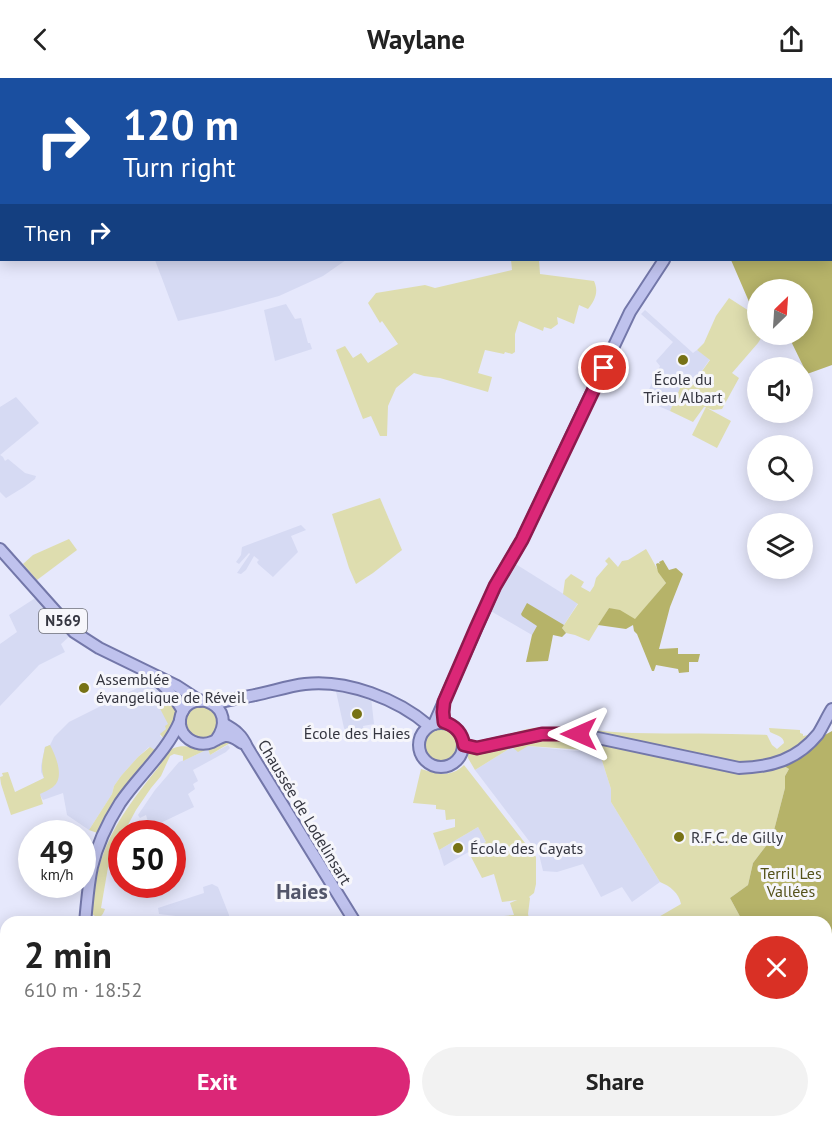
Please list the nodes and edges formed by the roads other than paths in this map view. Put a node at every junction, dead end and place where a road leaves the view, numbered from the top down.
1 (663, 261) edge
2 (0, 549) edge
3 (145, 671) junction
4 (250, 697) junction
5 (200, 701) junction
6 (214, 704) junction
7 (832, 709) edge
8 (182, 716) junction
9 (223, 722) junction
10 (436, 724) junction
11 (216, 740) junction
12 (192, 742) junction
13 (464, 745) junction
14 (247, 747) junction
15 (163, 750) junction
16 (86, 916) edge
17 (351, 916) edge

1 - 10 main road
2 - 3 main road, N569
3 - 5 main road, N569
3 - 8 main road, N569
4 - 6 main road
4 - 9 main road
4 - 10 main road
5 - 6 main road, N569
5 - 8 main road
6 - 9 main road
7 - 13 main road
8 - 12 main road, N569
8 - 15 main road
9 - 11 main road
9 - 14 main road, Chaussée de Lodelinsart
10 - 13 main road
10 - 13 main road
11 - 12 main road
11 - 14 main road
12 - 15 main road
14 - 17 main road, Chaussée de Lodelinsart
15 - 16 main road

